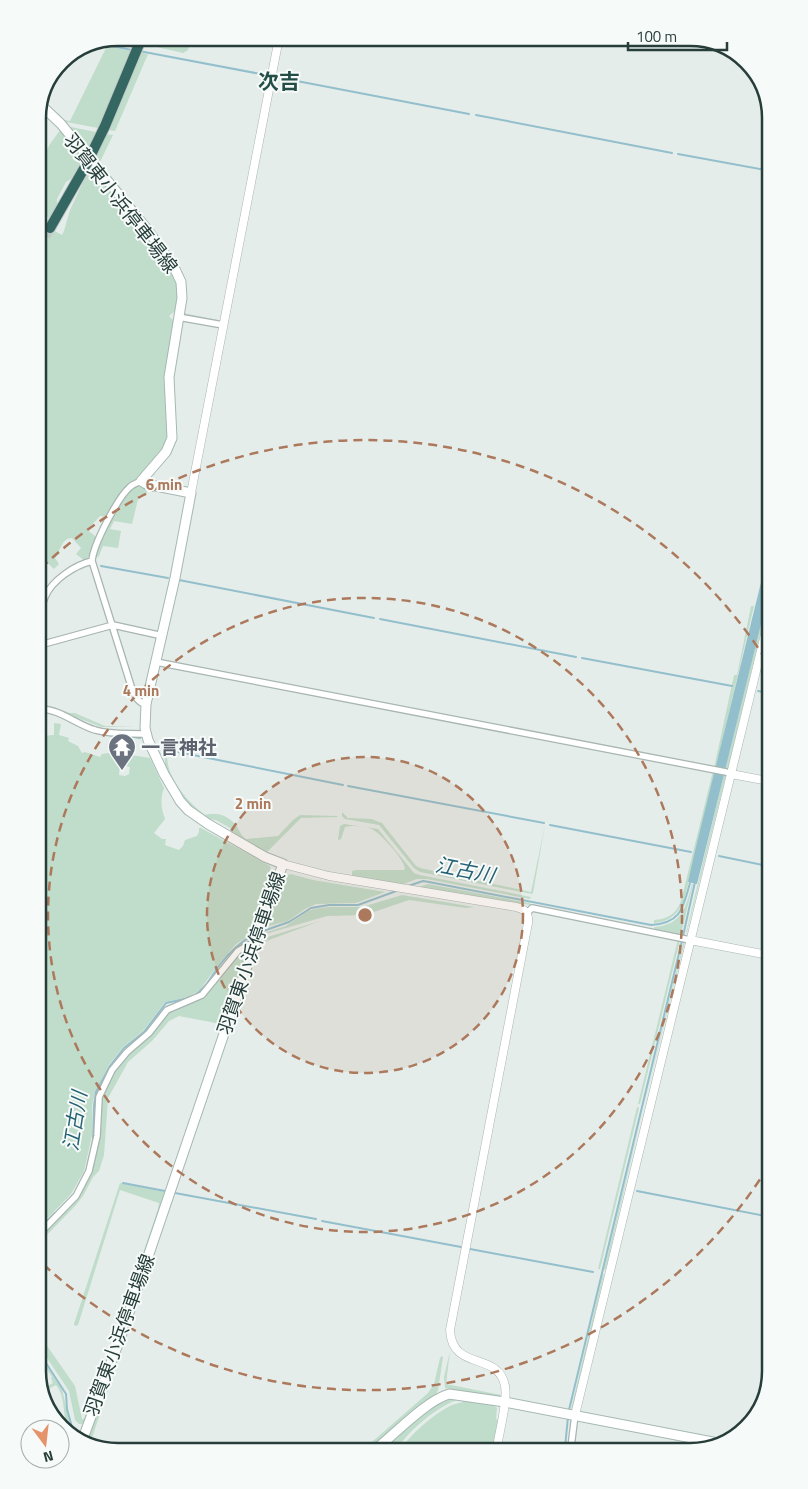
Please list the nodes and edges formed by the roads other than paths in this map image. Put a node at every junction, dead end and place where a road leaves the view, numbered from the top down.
1 (138, 46) edge
2 (278, 46) edge
3 (47, 110) edge
4 (50, 228) tunnel mouth
5 (178, 317) junction
6 (223, 325) junction
7 (140, 481) junction
8 (191, 493) junction
9 (92, 561) junction
10 (46, 595) edge
11 (113, 625) junction
12 (163, 636) junction
13 (46, 643) edge
14 (762, 645) edge
15 (156, 662) junction
16 (146, 704) junction
17 (46, 711) edge
18 (146, 734) junction
19 (728, 773) junction
20 (762, 780) edge
21 (283, 864) junction
22 (527, 914) junction
23 (685, 938) junction
24 (254, 944) junction
25 (762, 954) edge
26 (46, 1227) edge
27 (505, 1402) junction
28 (570, 1415) junction
29 (85, 1434) edge
30 (705, 1441) edge
31 (383, 1443) edge
32 (498, 1443) edge
33 (571, 1443) edge

1 - 4 highway, bridge
2 - 6 street
3 - 5 main road, 羽賀東小浜停車場線
5 - 6 street
5 - 7 main road, 羽賀東小浜停車場線
6 - 8 street
7 - 8 main road
7 - 9 street
8 - 12 main road, 羽賀東小浜停車場線
9 - 10 street
9 - 11 street
11 - 12 street
11 - 13 street
11 - 16 street
12 - 15 main road, 羽賀東小浜停車場線
14 - 19 street
15 - 16 main road, 羽賀東小浜停車場線
15 - 19 street
16 - 18 main road, 羽賀東小浜停車場線
17 - 18 street
18 - 21 main road, 羽賀東小浜停車場線
19 - 20 street
19 - 23 street
21 - 22 street
21 - 24 main road, 羽賀東小浜停車場線
22 - 23 street
22 - 27 street
23 - 25 street
23 - 28 street
24 - 26 street
24 - 29 main road, 羽賀東小浜停車場線
27 - 28 main road
27 - 31 main road
27 - 32 street
28 - 30 main road
28 - 33 street

